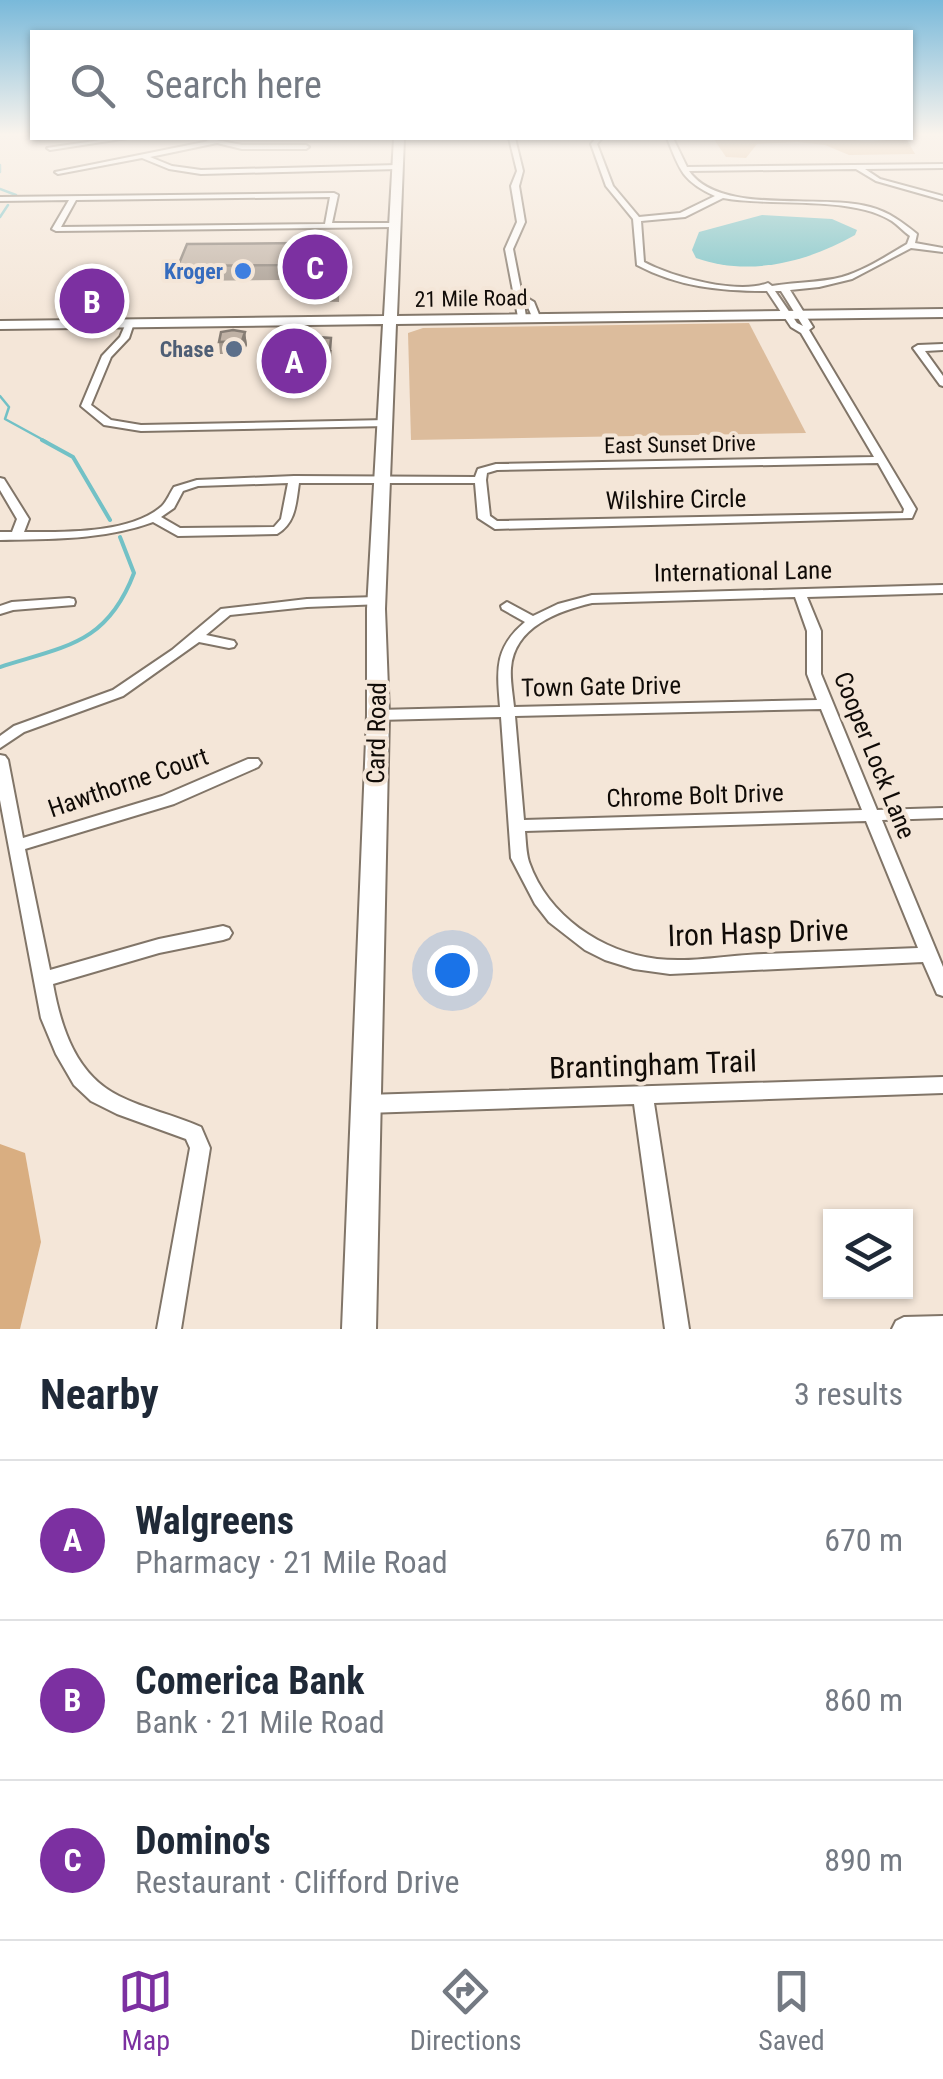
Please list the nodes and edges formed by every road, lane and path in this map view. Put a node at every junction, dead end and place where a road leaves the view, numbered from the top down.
1 (242, 196) edge
2 (334, 196) edge
3 (395, 196) edge
4 (517, 196) edge
5 (618, 196) edge
6 (722, 196) edge
7 (736, 196) edge
8 (74, 198) junction
9 (0, 199) edge
10 (637, 219) junction
11 (394, 225) junction
12 (328, 226) junction
13 (910, 245) junction
14 (943, 250) edge
15 (668, 278) junction
16 (657, 283) dead end
17 (768, 286) junction
18 (782, 286) junction
19 (943, 313) edge
20 (794, 315) junction
21 (529, 317) junction
22 (393, 319) junction
23 (130, 323) junction
24 (0, 326) edge
25 (943, 347) edge
26 (943, 382) edge
27 (387, 423) junction
28 (881, 460) junction
29 (481, 476) junction
30 (386, 477) junction
31 (294, 479) junction
32 (0, 481) edge
33 (154, 518) junction
34 (17, 535) junction
35 (0, 536) edge
36 (943, 588) edge
37 (799, 592) junction
38 (69, 602) dead end
39 (377, 605) junction
40 (507, 606) dead end
41 (0, 610) edge
42 (540, 617) junction
43 (196, 637) junction
44 (228, 644) dead end
45 (825, 704) junction
46 (509, 711) junction
47 (378, 715) junction
48 (0, 744) edge
49 (0, 760) edge
50 (253, 764) dead end
51 (943, 813) edge
52 (872, 815) junction
53 (519, 826) junction
54 (18, 845) junction
55 (222, 933) dead end
56 (928, 955) junction
57 (45, 979) junction
58 (943, 989) edge
59 (943, 1085) edge
60 (643, 1096) junction
61 (365, 1104) junction
62 (943, 1327) edge
63 (169, 1329) edge
64 (358, 1329) edge
65 (677, 1329) edge
66 (904, 1329) edge

1 - 8 street
2 - 12 street
3 - 11 street, Card Road
4 - 21 street
5 - 10 street
6 - 10 street
7 - 13 street
8 - 9 street
8 - 12 street
10 - 15 street
11 - 12 street
11 - 22 street, Card Road
13 - 14 street
13 - 18 street
15 - 16 street
15 - 17 street
17 - 18 street
17 - 20 street
18 - 20 street
19 - 20 street, 21 Mile Road
20 - 21 street, 21 Mile Road
20 - 28 street
21 - 22 street, 21 Mile Road
22 - 23 street, 21 Mile Road
22 - 27 street, Card Road
23 - 24 street, 21 Mile Road
23 - 27 street
25 - 26 street
27 - 30 street, Card Road
28 - 29 street, East Sunset Drive
28 - 29 street, Wilshire Circle
29 - 30 street, East Sunset Drive
30 - 31 street, East Sunset Drive
30 - 39 street, Card Road
31 - 33 street, East Sunset Drive
31 - 33 street
32 - 34 street
33 - 34 street
34 - 35 street
36 - 37 street, International Lane
37 - 42 street, International Lane
37 - 45 street, Cooper Lock Lane
38 - 41 street
39 - 43 street
39 - 47 street, Card Road
40 - 42 street
42 - 46 street
43 - 44 street
43 - 48 street
45 - 46 street, Town Gate Drive
45 - 52 street, Cooper Lock Lane
46 - 47 street, Town Gate Drive
46 - 53 street
47 - 61 street, Card Road
49 - 54 street
50 - 54 street, Hawthorne Court
51 - 52 street, Chrome Bolt Drive
52 - 53 street, Chrome Bolt Drive
52 - 56 street, Cooper Lock Lane
53 - 56 street, Iron Hasp Drive
54 - 57 street
55 - 57 street
56 - 58 street, Cooper Lock Lane
57 - 63 street
59 - 60 street, Brantingham Trail
60 - 61 street, Brantingham Trail
60 - 65 street
61 - 64 street, Card Road
62 - 66 street

